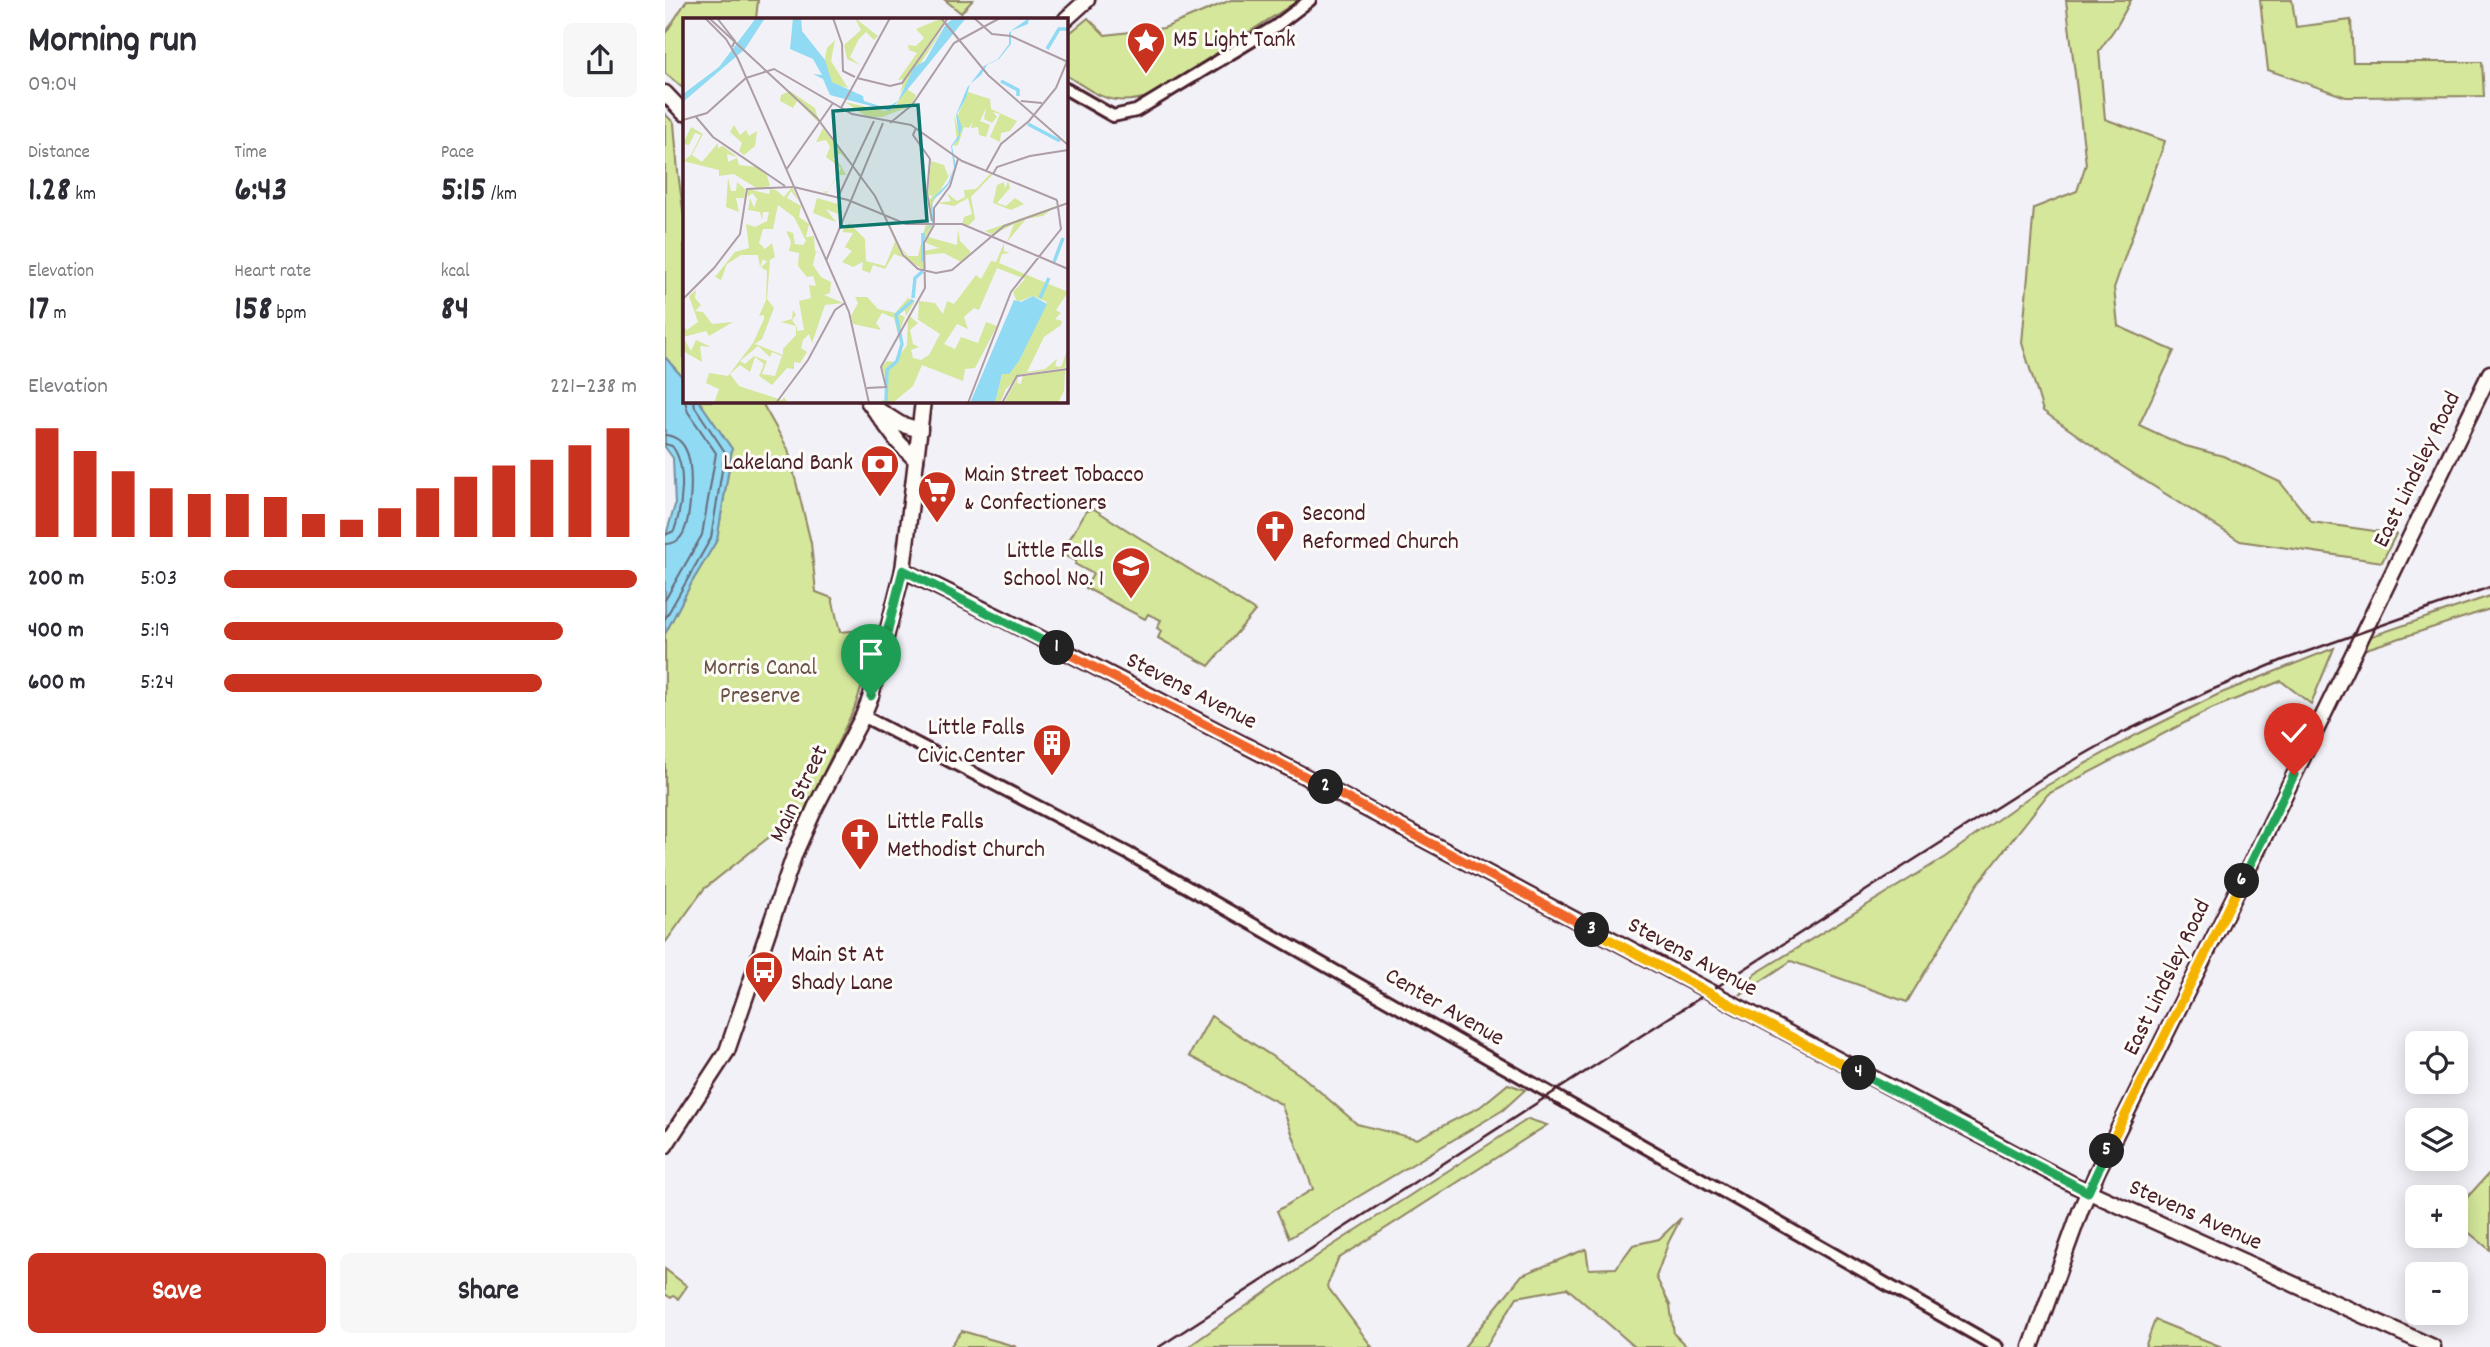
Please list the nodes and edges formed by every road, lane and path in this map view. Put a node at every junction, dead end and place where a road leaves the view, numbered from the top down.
1 (1087, 0) edge
2 (1310, 0) edge
3 (1067, 18) edge
4 (1067, 90) edge
5 (665, 93) edge
6 (683, 112) edge
7 (2490, 373) edge
8 (923, 402) edge
9 (871, 404) edge
10 (920, 430) junction
11 (916, 460) junction
12 (903, 570) junction
13 (863, 716) junction
14 (665, 1146) edge
15 (2088, 1192) junction
16 (1997, 1347) edge
17 (2031, 1347) edge
18 (2433, 1347) edge

1 - 3 main road
2 - 4 street
5 - 6 main road
7 - 15 main road, East Lindsley Road
8 - 10 main road, Main Street
9 - 10 main road
9 - 11 main road
10 - 11 main road, Main Street
11 - 12 main road, Main Street
12 - 13 main road, Main Street
12 - 15 main road, Stevens Avenue
13 - 14 main road, Main Street
13 - 16 street, Center Avenue
15 - 17 main road, East Lindsley Road
15 - 18 main road, Stevens Avenue

